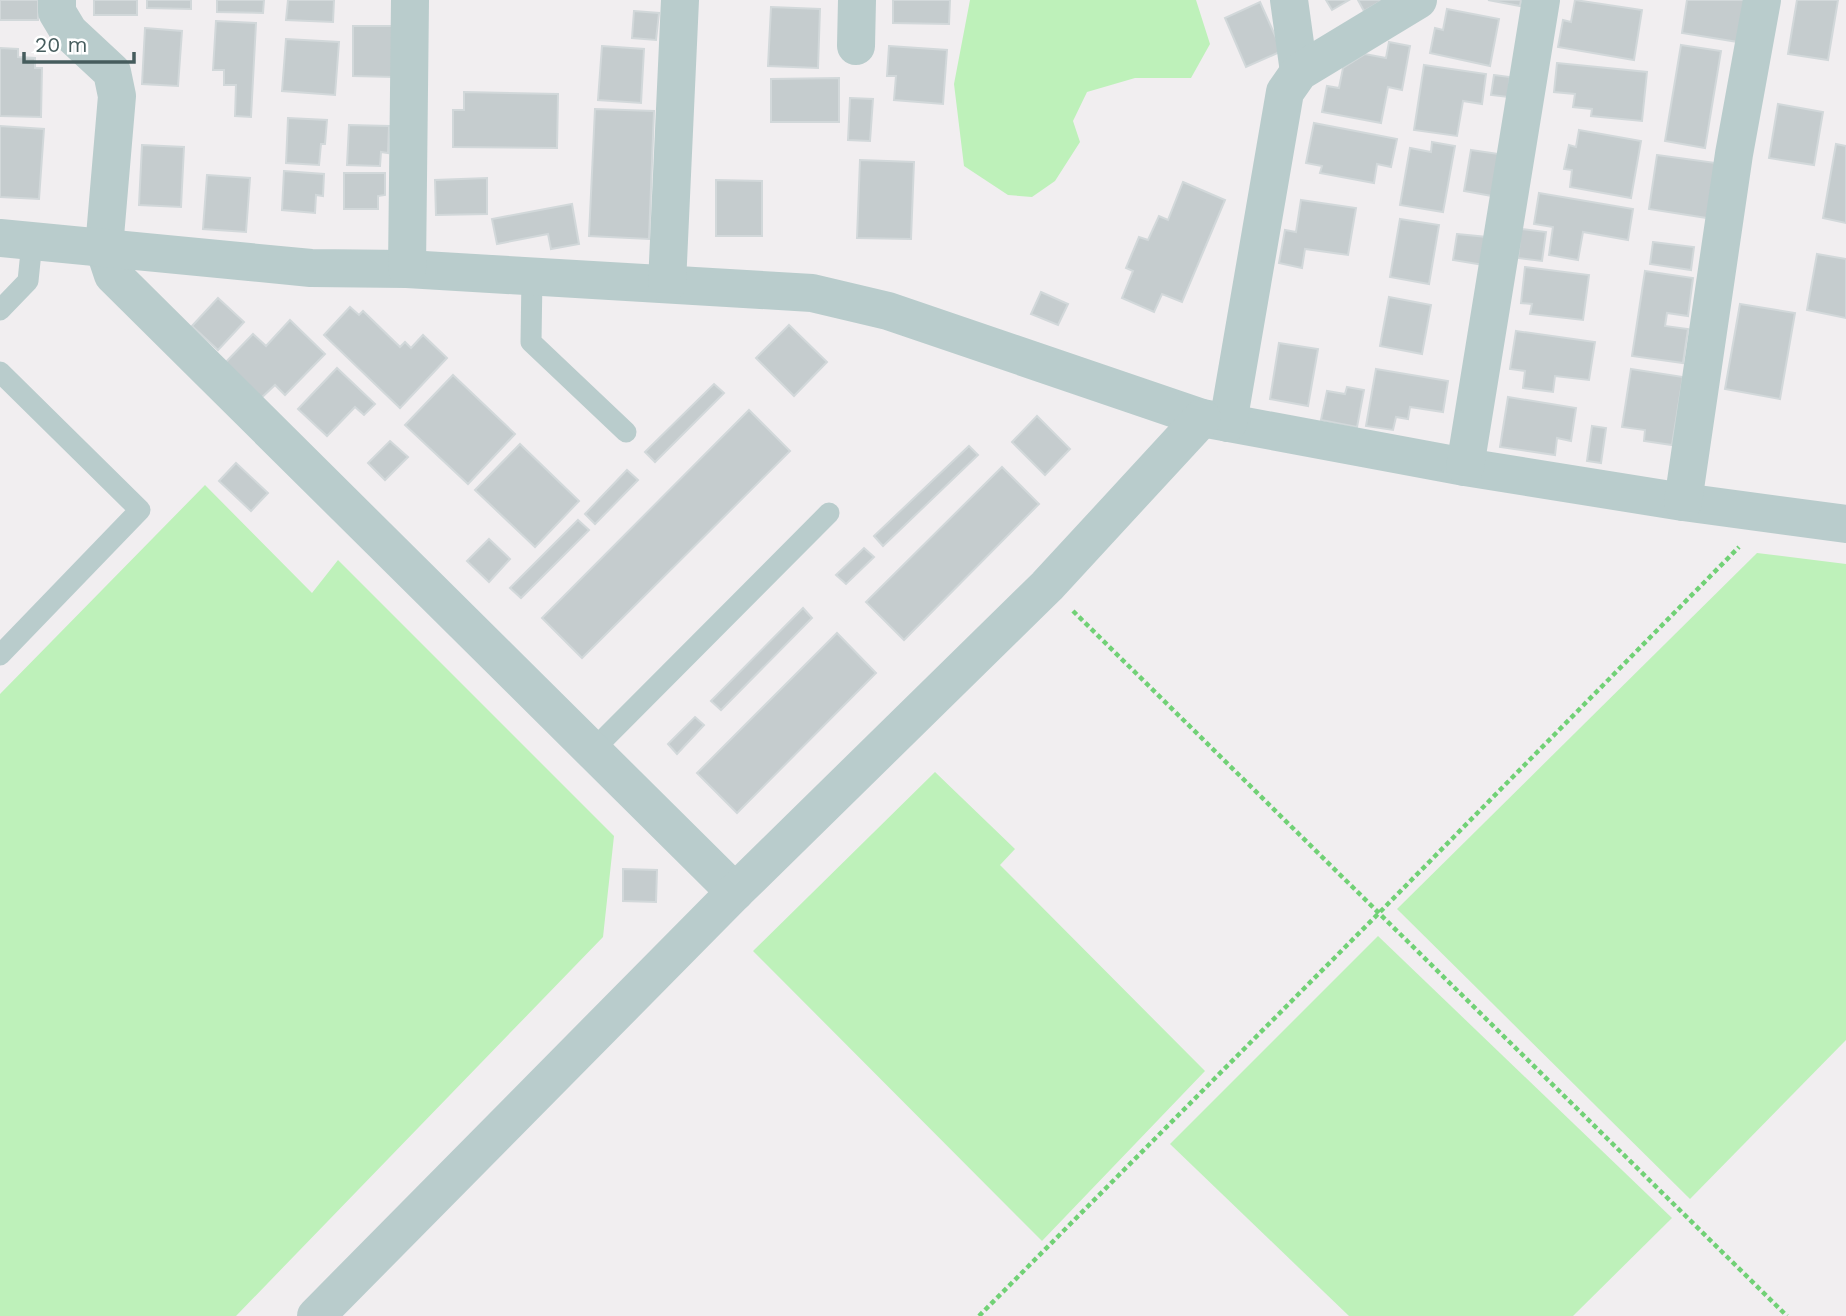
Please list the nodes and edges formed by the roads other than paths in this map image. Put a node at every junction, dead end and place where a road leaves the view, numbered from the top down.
1 (57, 0) edge
2 (410, 0) edge
3 (680, 0) edge
4 (857, 0) edge
5 (1289, 0) edge
6 (1418, 0) edge
7 (1541, 0) edge
8 (1762, 0) edge
9 (856, 46) dead end
10 (1299, 72) junction
11 (16, 240) edge
12 (104, 248) junction
13 (407, 269) junction
14 (532, 276) junction
15 (667, 284) junction
16 (0, 310) edge
17 (0, 372) edge
18 (1215, 421) junction
19 (626, 432) dead end
20 (1465, 467) junction
21 (1684, 502) junction
22 (829, 513) dead end
23 (1846, 524) edge
24 (0, 654) edge
25 (592, 751) junction
26 (735, 892) junction
27 (316, 1316) edge

1 - 12 street
2 - 13 street
3 - 15 street
4 - 9 street
5 - 10 street
6 - 10 street
7 - 20 street
8 - 21 street
10 - 18 street
11 - 12 street
11 - 16 lane
12 - 13 street
12 - 25 street
13 - 14 street
14 - 15 street
14 - 19 lane
15 - 18 street
17 - 24 lane
18 - 20 street
18 - 26 street
20 - 21 street
21 - 23 street
22 - 25 lane
25 - 26 street
26 - 27 street

